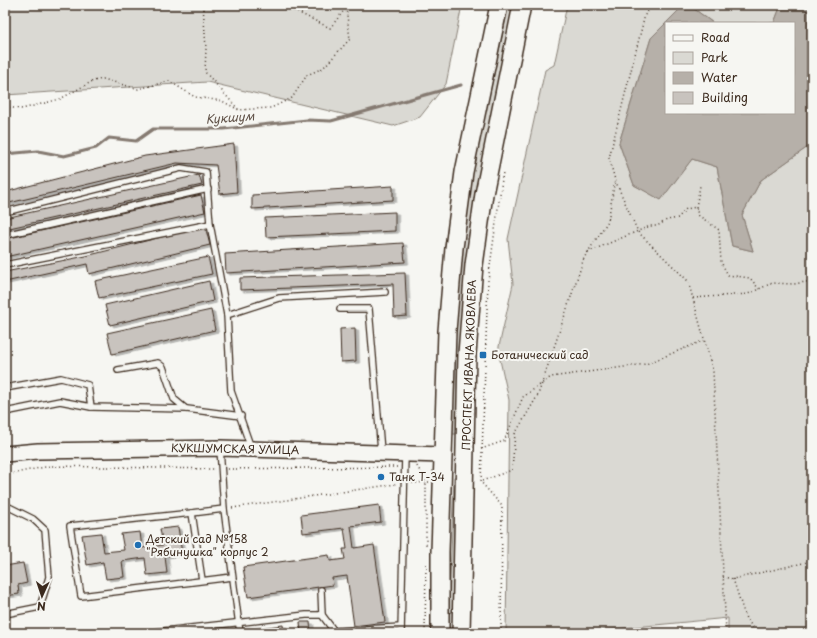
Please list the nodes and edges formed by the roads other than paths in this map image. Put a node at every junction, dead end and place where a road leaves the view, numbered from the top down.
1 (499, 5) edge
2 (522, 5) edge
3 (208, 189) junction
4 (5, 212) edge
5 (210, 224) junction
6 (5, 235) edge
7 (5, 265) edge
8 (385, 292) dead end
9 (340, 309) dead end
10 (227, 315) junction
11 (118, 370) dead end
12 (5, 388) edge
13 (90, 407) junction
14 (187, 409) junction
15 (5, 412) edge
16 (241, 416) junction
17 (220, 448) junction
18 (251, 448) junction
19 (473, 452) junction
20 (5, 454) edge
21 (381, 454) junction
22 (442, 455) junction
23 (405, 460) junction
24 (5, 505) edge
25 (224, 509) junction
26 (192, 513) junction
27 (232, 577) junction
28 (202, 580) junction
29 (321, 590) dead end
30 (5, 614) edge
31 (322, 615) junction
32 (239, 621) junction
33 (193, 630) edge
34 (401, 630) edge
35 (155, 632) dead end
36 (334, 632) edge
37 (240, 633) edge
38 (440, 633) edge
39 (461, 633) edge

1 - 22 main road, ПРОСПЕКТ ИВАНА ЯКОВЛЕВА
2 - 19 main road, ПРОСПЕКТ ИВАНА ЯКОВЛЕВА
3 - 4 lane
3 - 5 lane
3 - 6 lane
5 - 7 lane
5 - 10 lane
8 - 10 lane
9 - 21 lane
10 - 16 lane
11 - 14 lane
12 - 13 lane
13 - 14 lane
13 - 15 lane
14 - 16 lane
16 - 18 lane
17 - 18 street, КУКШУМСКАЯ УЛИЦА
17 - 20 street, КУКШУМСКАЯ УЛИЦА
17 - 25 lane
18 - 21 street, КУКШУМСКАЯ УЛИЦА
19 - 22 main road, КУКШУМСКАЯ УЛИЦА
19 - 39 main road, ПРОСПЕКТ ИВАНА ЯКОВЛЕВА
21 - 23 street, КУКШУМСКАЯ УЛИЦА
22 - 23 street, КУКШУМСКАЯ УЛИЦА
22 - 38 main road, ПРОСПЕКТ ИВАНА ЯКОВЛЕВА
23 - 34 lane
24 - 30 lane
25 - 26 lane
25 - 27 lane
26 - 28 lane
26 - 28 lane
27 - 28 lane
27 - 32 lane
29 - 31 lane
31 - 32 lane
31 - 36 lane
32 - 33 lane
32 - 37 lane
33 - 35 lane
34 - 36 lane

